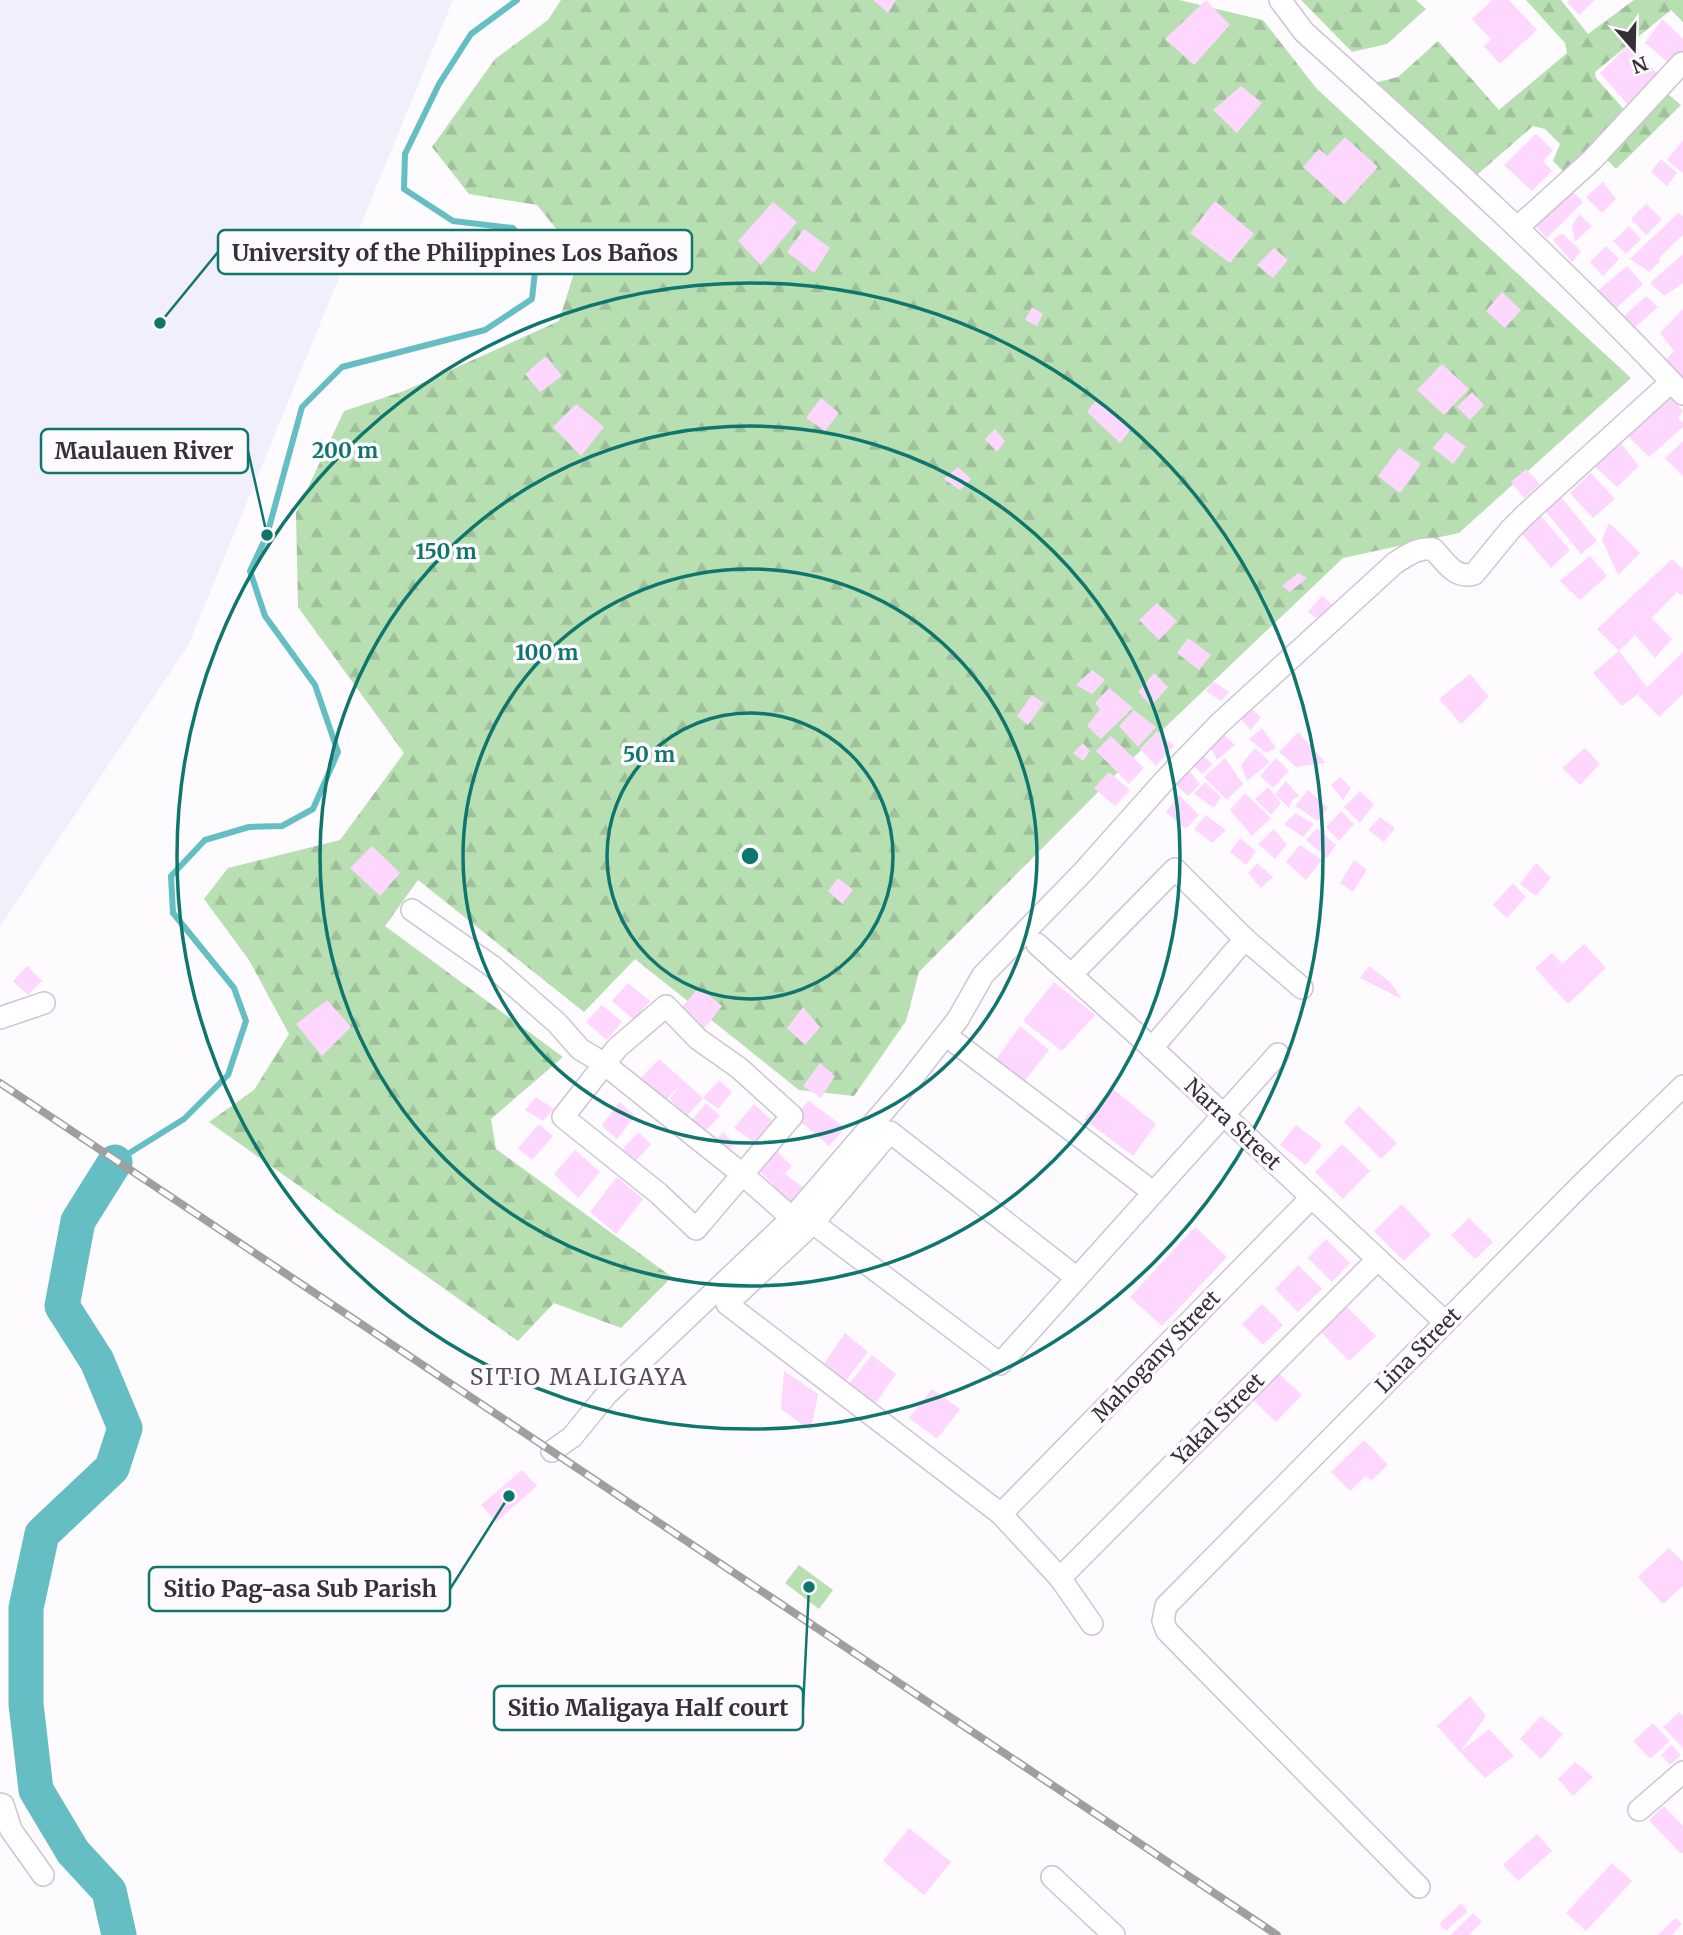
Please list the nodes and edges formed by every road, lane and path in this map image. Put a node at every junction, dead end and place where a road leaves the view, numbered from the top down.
1 (1280, 0) edge
2 (1682, 63) edge
3 (1518, 227) junction
4 (1677, 388) edge
5 (412, 910) dead end
6 (1245, 939) junction
7 (1037, 944) dead end
8 (1072, 974) junction
9 (1302, 988) dead end
10 (44, 1003) dead end
11 (0, 1018) edge
12 (956, 1043) dead end
13 (1152, 1048) junction
14 (1278, 1054) dead end
15 (603, 1063) junction
16 (1683, 1086) edge
17 (1222, 1116) junction
18 (742, 1174) junction
19 (1153, 1192) junction
20 (1311, 1198) junction
21 (802, 1221) junction
22 (1377, 1260) junction
23 (1077, 1278) junction
24 (1445, 1322) junction
25 (552, 1451) dead end
26 (1001, 1514) junction
27 (1060, 1578) junction
28 (1092, 1624) dead end
29 (1683, 1772) edge
30 (0, 1804) edge
31 (1639, 1810) dead end
32 (6, 1836) edge
33 (43, 1875) dead end
34 (1052, 1877) dead end
35 (1419, 1887) dead end
36 (1114, 1935) edge

1 - 3 street
2 - 3 street
3 - 4 street
4 - 21 street
5 - 15 street
6 - 8 street
6 - 9 street
6 - 13 street
7 - 8 street, Narra Street
8 - 13 street, Narra Street
10 - 11 street
12 - 19 street
13 - 17 street, Narra Street
14 - 17 street
15 - 18 street
15 - 18 street
15 - 18 street
16 - 24 street, Lina Street
17 - 19 street
17 - 20 street, Narra Street
18 - 21 street
19 - 23 street
20 - 22 street, Narra Street
20 - 26 street, Mahogany Street
21 - 23 street
21 - 23 street
21 - 25 street
21 - 26 street
22 - 24 street, Narra Street
22 - 27 street, Yakal Street
24 - 35 street, Lina Street
26 - 27 street
27 - 28 street
29 - 31 street
30 - 32 street
32 - 33 street
34 - 36 street

